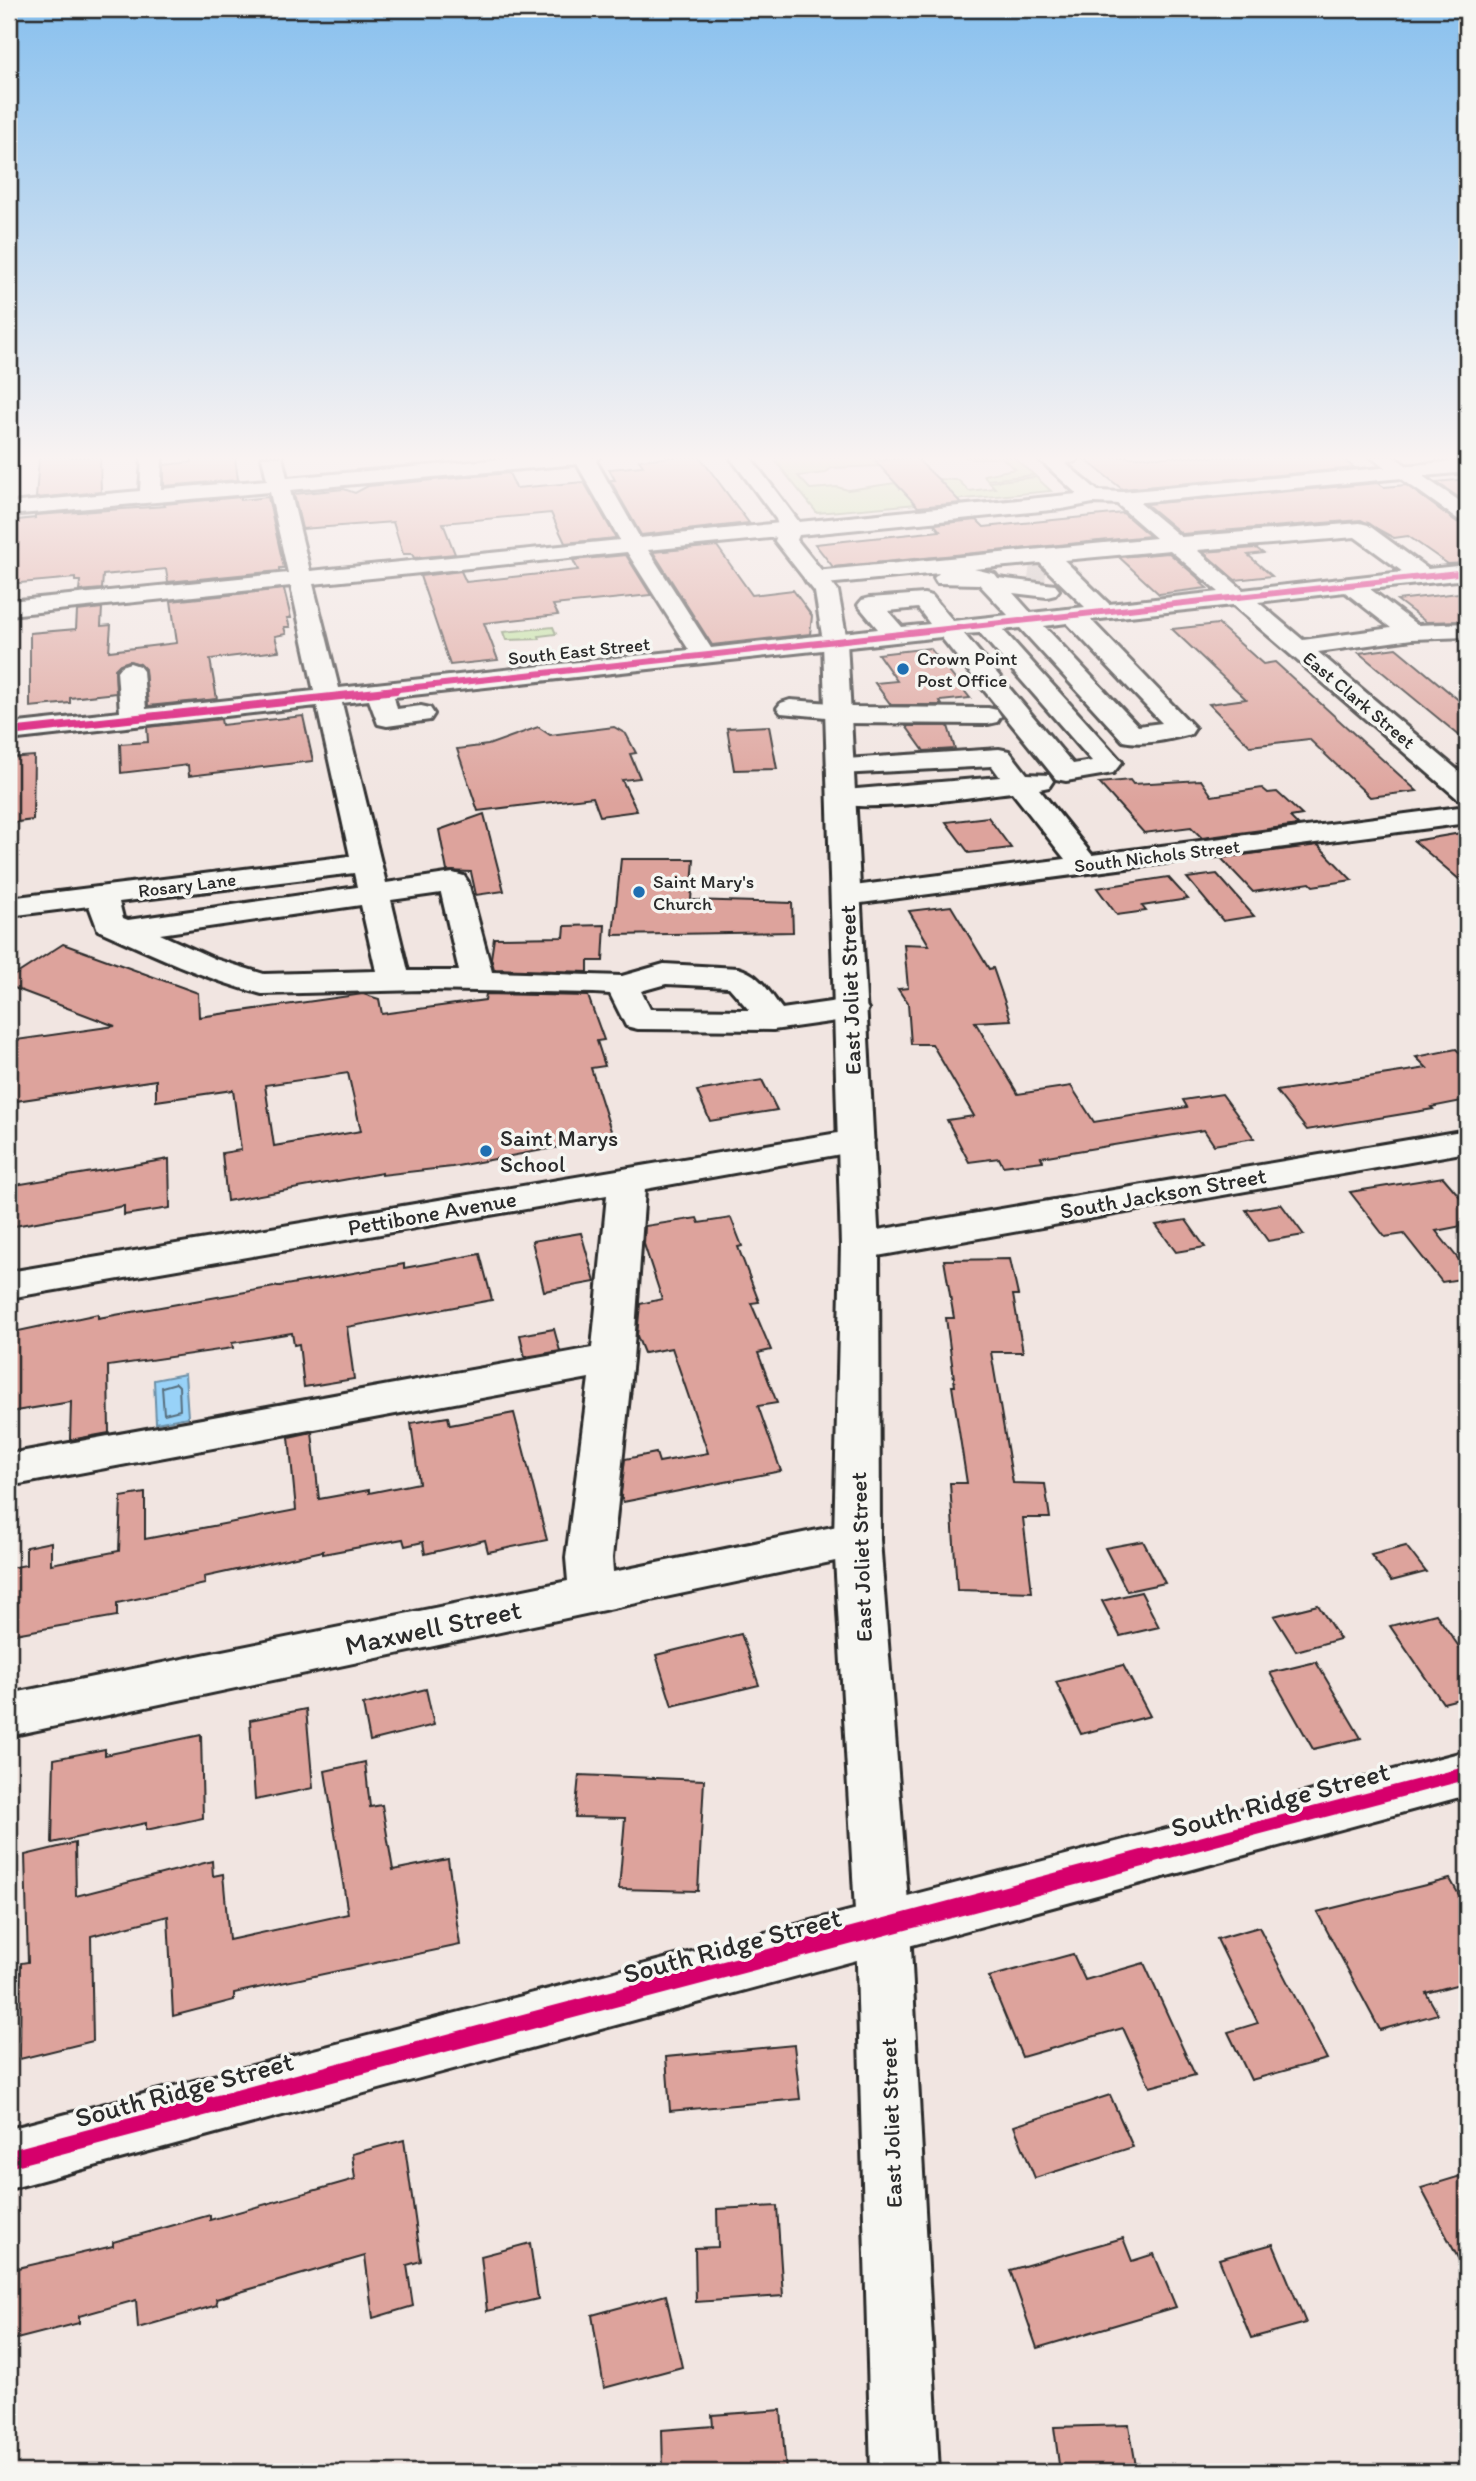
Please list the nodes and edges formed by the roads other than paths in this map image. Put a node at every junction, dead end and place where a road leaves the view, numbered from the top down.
1 (298, 573) edge
2 (356, 573) edge
3 (651, 573) edge
4 (811, 573) edge
5 (923, 573) edge
6 (996, 573) edge
7 (1086, 573) edge
8 (1210, 573) edge
9 (1319, 573) edge
10 (1418, 573) edge
11 (1460, 573) edge
12 (1424, 577) junction
13 (299, 578) junction
14 (1348, 580) junction
15 (1057, 583) junction
16 (820, 584) junction
17 (993, 584) junction
18 (1237, 596) junction
19 (9, 608) edge
20 (1386, 613) junction
21 (1349, 617) dead end
22 (1025, 619) junction
23 (985, 624) junction
24 (947, 628) junction
25 (1467, 630) edge
26 (1412, 632) junction
27 (895, 634) junction
28 (1298, 636) junction
29 (835, 640) junction
30 (704, 655) junction
31 (655, 660) junction
32 (130, 671) dead end
33 (669, 685) dead end
34 (379, 691) junction
35 (327, 697) junction
36 (790, 708) dead end
37 (837, 712) junction
38 (421, 714) dead end
39 (988, 716) dead end
40 (134, 718) junction
41 (9, 732) edge
42 (1066, 773) junction
43 (1018, 783) junction
44 (1467, 792) edge
45 (842, 794) junction
46 (1467, 815) edge
47 (365, 863) junction
48 (1085, 865) junction
49 (373, 893) junction
50 (102, 896) junction
51 (846, 896) junction
52 (9, 907) edge
53 (125, 930) junction
54 (394, 981) junction
55 (478, 981) junction
56 (623, 986) junction
57 (850, 1009) junction
58 (773, 1020) junction
59 (856, 1141) junction
60 (1467, 1141) edge
61 (627, 1180) junction
62 (860, 1246) junction
63 (9, 1285) edge
64 (612, 1359) junction
65 (9, 1470) edge
66 (857, 1540) junction
67 (592, 1595) junction
68 (9, 1715) edge
69 (1467, 1773) edge
70 (883, 1928) junction
71 (9, 2159) edge
72 (905, 2472) edge

1 - 13 street
2 - 13 street
3 - 30 street
4 - 16 street
5 - 16 street
6 - 15 street
7 - 15 street
8 - 18 street, East Clark Street
9 - 14 street
10 - 12 street
11 - 12 street, South East Street
12 - 14 street, South East Street
13 - 19 street
13 - 35 street
14 - 18 street, South East Street
14 - 20 street
15 - 17 street
15 - 18 street, South East Street
15 - 22 street, South East Street
15 - 22 street
16 - 17 street
16 - 29 street, East Joliet Street
17 - 22 street
18 - 28 street, East Clark Street
20 - 21 street
20 - 26 street
22 - 23 street, South East Street
23 - 24 street, South East Street
23 - 42 street
24 - 27 street, South East Street
24 - 27 street
24 - 42 street
25 - 26 street
26 - 28 street
27 - 29 street, South East Street
28 - 44 street, East Clark Street
29 - 30 street, South East Street
29 - 37 street, East Joliet Street
30 - 31 street, South East Street
31 - 33 street
31 - 34 street, South East Street
32 - 40 street
34 - 35 street, South East Street
34 - 38 street
35 - 40 street, South East Street
35 - 47 street
36 - 37 street
37 - 39 street
37 - 45 street, East Joliet Street
40 - 41 street, South East Street
42 - 43 street
43 - 45 street
43 - 45 street
43 - 48 street
45 - 51 street, East Joliet Street
46 - 48 street, South Nichols Street
47 - 49 street
47 - 50 street, Rosary Lane
48 - 51 street, South Nichols Street
49 - 53 street
49 - 54 street
49 - 55 street
50 - 52 street, Rosary Lane
50 - 53 street
51 - 57 street, East Joliet Street
53 - 54 street
54 - 55 street
55 - 56 street
56 - 58 street
56 - 58 street
57 - 58 street
57 - 59 street, East Joliet Street
59 - 61 street, Pettibone Avenue
59 - 62 street, East Joliet Street
60 - 62 street, South Jackson Street
61 - 63 street, Pettibone Avenue
61 - 64 street
62 - 66 street, East Joliet Street
64 - 65 street
64 - 67 street
66 - 67 street, Maxwell Street
66 - 70 street, East Joliet Street
67 - 68 street, Maxwell Street
69 - 70 street, South Ridge Street
70 - 71 street, South Ridge Street
70 - 72 street, East Joliet Street

